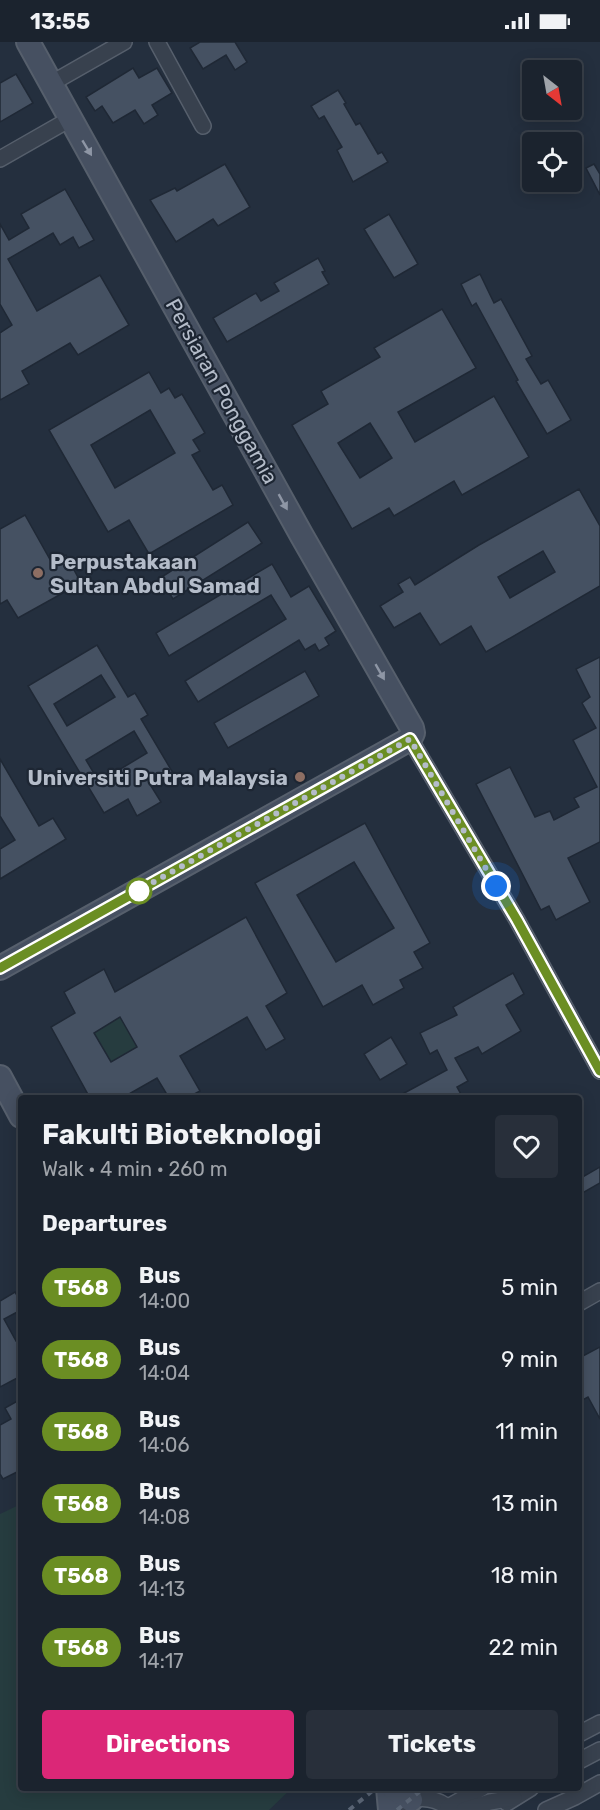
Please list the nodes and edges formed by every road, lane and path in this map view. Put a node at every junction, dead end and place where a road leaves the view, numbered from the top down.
1 (28, 42) edge
2 (124, 42) edge
3 (157, 42) edge
4 (52, 83) junction
5 (70, 118) junction
6 (203, 126) dead end
7 (0, 159) edge
8 (410, 739) junction
9 (0, 968) edge
10 (600, 1071) edge
11 (0, 1077) edge
12 (18, 1110) edge
13 (600, 1291) edge
14 (582, 1301) edge
15 (600, 1723) edge
16 (582, 1732) edge
17 (600, 1750) edge
18 (582, 1759) edge
19 (600, 1783) edge
20 (477, 1791) edge
21 (526, 1791) edge
22 (514, 1798) junction
23 (397, 1802) edge
24 (450, 1808) edge
25 (464, 1810) edge
26 (497, 1810) edge
27 (546, 1810) edge

1 - 4 street, Persiaran Ponggamia
2 - 4 street
3 - 6 street
4 - 5 street, Persiaran Ponggamia
5 - 7 street
5 -> 8 street, Persiaran Ponggamia
8 - 9 street
8 - 10 street
11 - 12 street
13 - 14 street
15 - 16 street
17 - 18 street
19 - 27 street
20 - 24 street
21 - 22 street
22 - 25 street
22 - 26 street
23 - 24 street

